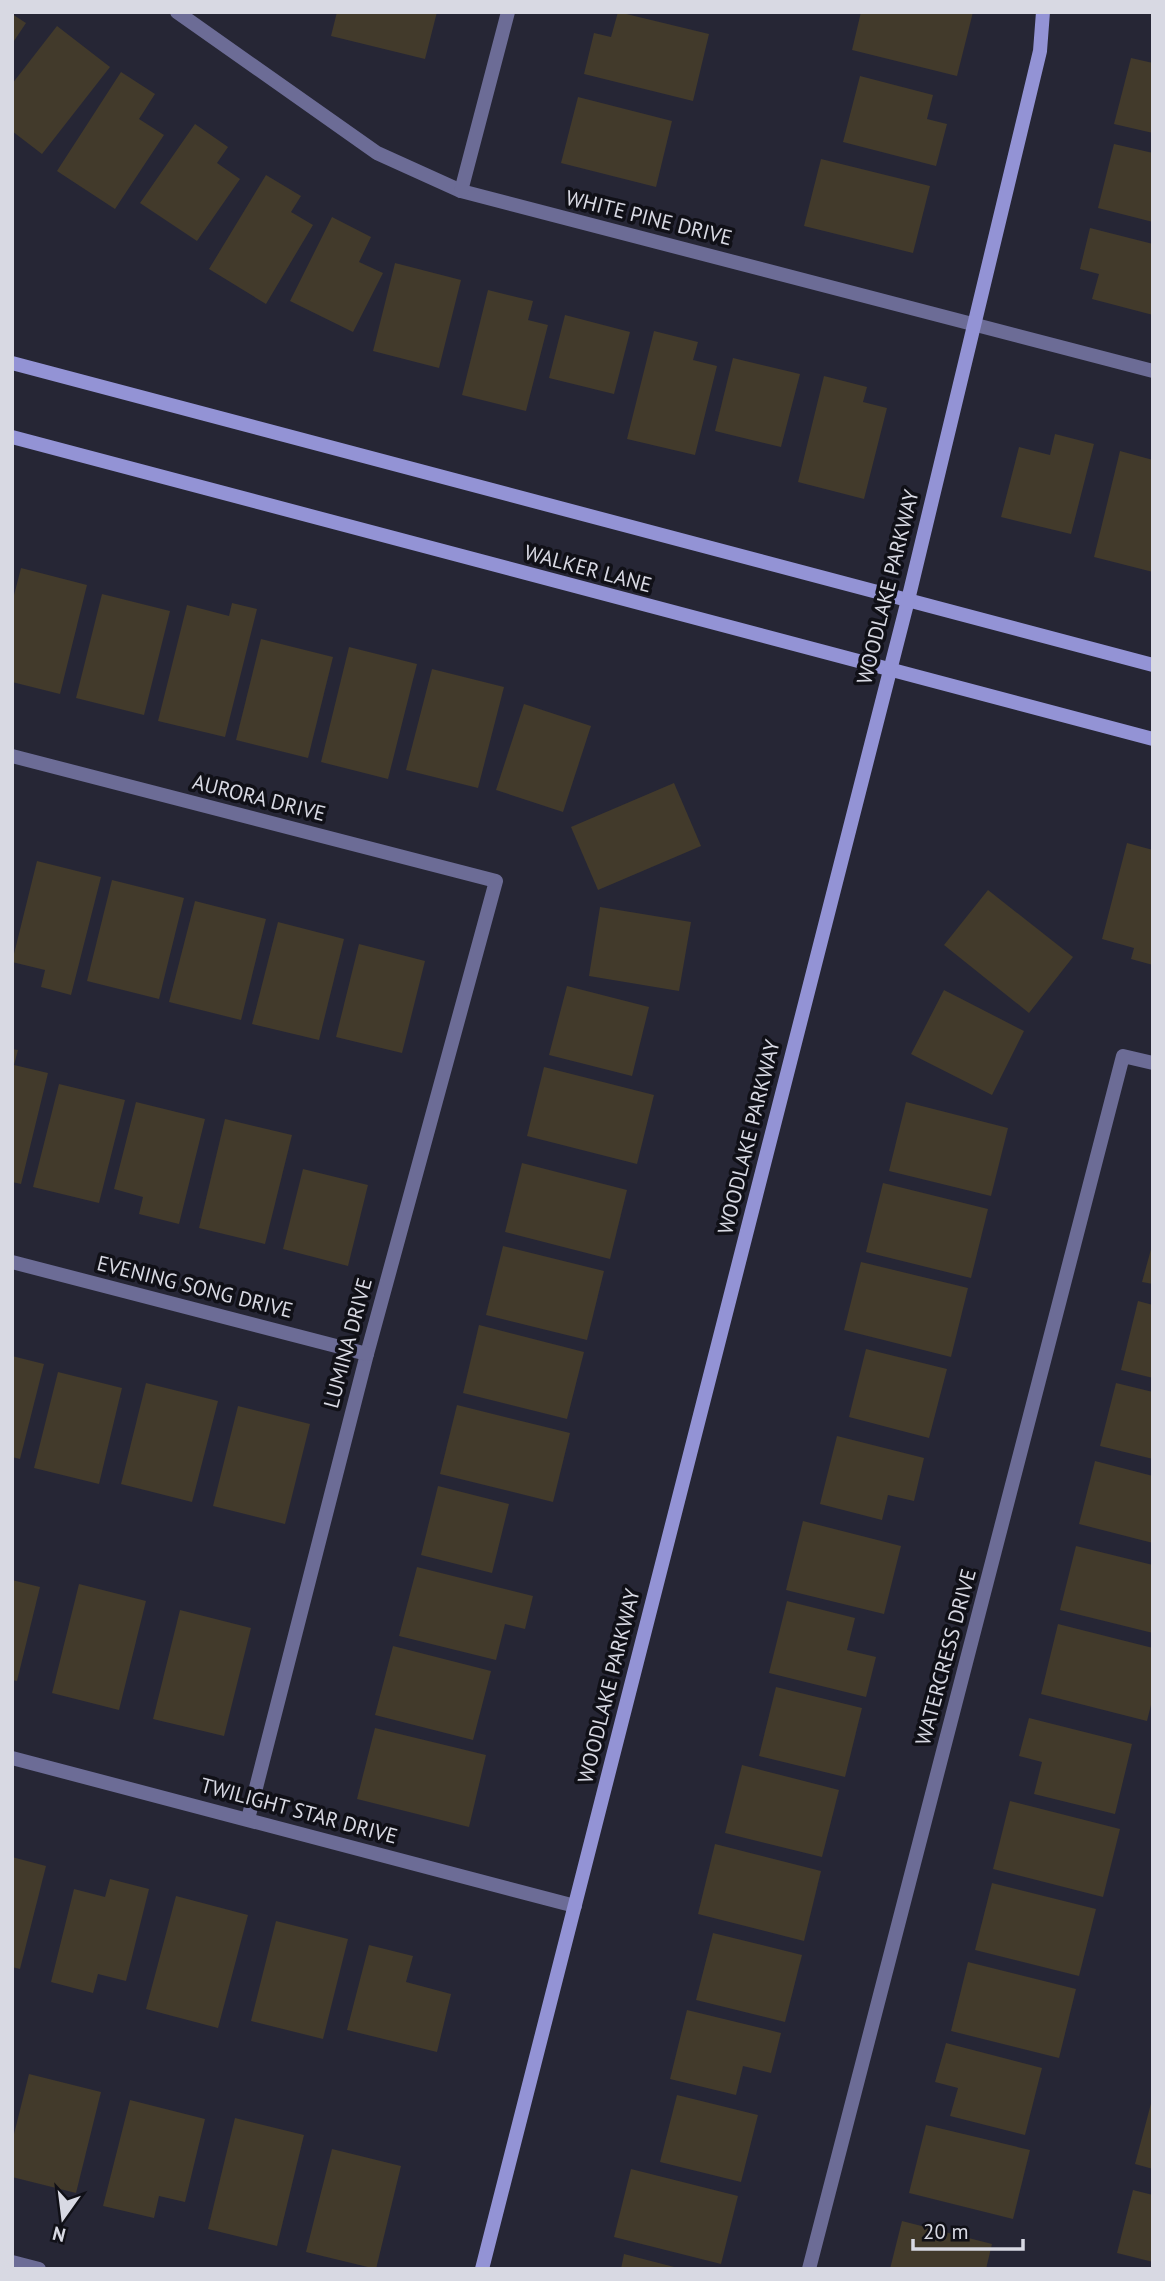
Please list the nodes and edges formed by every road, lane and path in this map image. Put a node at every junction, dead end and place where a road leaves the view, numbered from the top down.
1 (177, 12) edge
2 (508, 12) edge
3 (1043, 12) edge
4 (461, 191) junction
5 (973, 322) junction
6 (12, 363) edge
7 (1153, 371) edge
8 (12, 438) edge
9 (908, 600) junction
10 (1153, 665) edge
11 (890, 670) junction
12 (1153, 739) edge
13 (12, 757) edge
14 (496, 881) joint
15 (1153, 1063) edge
16 (12, 1262) edge
17 (367, 1353) junction
18 (12, 1758) edge
19 (248, 1819) junction
20 (575, 1906) junction
21 (12, 2262) edge
22 (40, 2269) edge
23 (482, 2269) edge
24 (809, 2269) edge

1 - 4 street, WHITE PINE DRIVE
2 - 4 street
3 - 5 street, WOODLAKE PARKWAY
4 - 5 street, WHITE PINE DRIVE
5 - 7 street, WHITE PINE DRIVE
5 - 9 street, WOODLAKE PARKWAY
6 - 9 street
8 - 11 street, WALKER LANE
9 - 10 street
9 - 11 street, WOODLAKE PARKWAY
11 - 12 street, WALKER LANE
11 - 20 street, WOODLAKE PARKWAY
13 - 14 street, AURORA DRIVE
14 - 17 street, LUMINA DRIVE
15 - 24 street, WATERCRESS DRIVE
16 - 17 street, EVENING SONG DRIVE
17 - 19 street, LUMINA DRIVE
18 - 19 street, TWILIGHT STAR DRIVE
19 - 20 street, TWILIGHT STAR DRIVE
20 - 23 street, WOODLAKE PARKWAY
21 - 22 street

